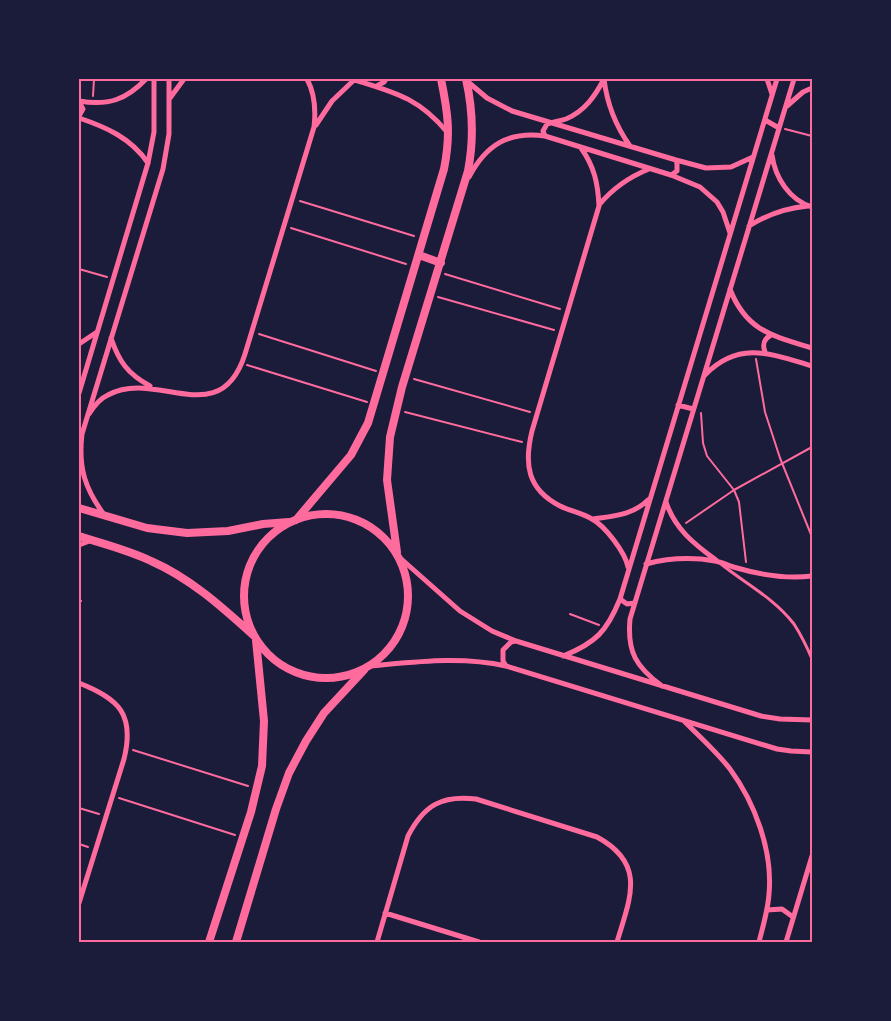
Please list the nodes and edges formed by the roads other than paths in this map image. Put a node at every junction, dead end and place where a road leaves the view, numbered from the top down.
1 (146, 79) edge
2 (154, 79) edge
3 (169, 79) edge
4 (184, 79) edge
5 (307, 79) edge
6 (353, 79) edge
7 (386, 79) edge
8 (441, 79) edge
9 (604, 79) edge
10 (767, 79) edge
11 (777, 79) edge
12 (794, 79) edge
13 (466, 80) edge
14 (377, 86) junction
15 (812, 88) edge
16 (772, 94) junction
17 (170, 99) junction
18 (79, 101) edge
19 (785, 108) junction
20 (79, 117) edge
21 (764, 120) junction
22 (552, 123) junction
23 (314, 127) junction
24 (779, 128) junction
25 (450, 135) junction
26 (544, 136) junction
27 (630, 146) junction
28 (581, 148) junction
29 (772, 152) junction
30 (753, 157) junction
31 (676, 160) junction
32 (148, 163) junction
33 (649, 168) junction
34 (671, 175) junction
35 (464, 186) junction
36 (599, 206) junction
37 (810, 206) edge
38 (749, 226) junction
39 (730, 233) junction
40 (419, 255) junction
41 (441, 263) junction
42 (730, 289) junction
43 (97, 332) junction
44 (771, 335) junction
45 (111, 338) junction
46 (79, 344) edge
47 (812, 348) edge
48 (765, 352) junction
49 (812, 366) edge
50 (703, 377) junction
51 (152, 388) junction
52 (79, 393) edge
53 (678, 404) junction
54 (694, 409) junction
55 (89, 414) junction
56 (80, 449) edge
57 (650, 497) junction
58 (666, 501) junction
59 (79, 508) edge
60 (105, 516) junction
61 (593, 519) junction
62 (293, 521) junction
63 (79, 536) edge
64 (92, 540) junction
65 (79, 545) edge
66 (398, 556) junction
67 (717, 561) junction
68 (646, 564) junction
69 (628, 570) junction
70 (812, 576) edge
71 (620, 599) junction
72 (635, 603) junction
73 (256, 638) junction
74 (516, 640) junction
75 (563, 656) junction
76 (812, 659) edge
77 (506, 666) junction
78 (368, 667) junction
79 (79, 683) edge
80 (662, 686) junction
81 (812, 720) edge
82 (685, 721) junction
83 (812, 752) edge
84 (812, 856) edge
85 (79, 902) edge
86 (767, 910) junction
87 (385, 914) junction
88 (793, 917) junction
89 (209, 942) edge
90 (236, 942) edge
91 (377, 942) edge
92 (478, 942) edge
93 (617, 942) edge
94 (759, 942) edge
95 (786, 942) edge

1 - 18 street
2 - 32 street
3 - 17 street
4 - 17 street
5 - 23 street
6 - 14 street
6 - 23 street
7 - 14 street
8 - 25 street
9 - 22 street
9 - 27 street
10 - 16 street
11 - 16 street
12 - 19 street
13 - 22 street
13 - 35 street
14 - 25 street
15 - 19 street
16 - 21 street
17 - 45 street
18 - 20 street
19 - 24 street
20 - 32 street
21 - 24 street
21 - 30 street
22 - 26 street
22 - 27 street
23 - 51 street
24 - 29 street
25 - 40 street
26 - 28 street
26 - 35 street
27 - 31 street
28 - 33 street
28 - 36 street
29 - 37 street
29 - 38 street
30 - 31 street
30 - 39 street
31 - 34 street
32 - 43 street
33 - 34 street
33 - 36 street
34 - 39 street
35 - 41 street
36 - 61 street
37 - 38 street
38 - 42 street
39 - 53 street
40 - 41 street
40 - 62 street
41 - 66 street
42 - 44 street
42 - 50 street
43 - 46 street
43 - 52 street
44 - 47 street
44 - 48 street
45 - 51 street
45 - 55 street
48 - 49 street
48 - 50 street
50 - 54 street
51 - 55 street
53 - 54 street
53 - 57 street
54 - 58 street
55 - 56 street
56 - 60 street
57 - 61 street
57 - 69 street
58 - 67 street
58 - 68 street
59 - 60 street
60 - 62 street
61 - 69 street
62 - 66 street
62 - 73 street
63 - 64 street
64 - 65 street
64 - 73 street
66 - 74 street
66 - 78 street
67 - 68 street
67 - 70 street
67 - 76 lane
68 - 72 street
69 - 71 street
71 - 72 street
71 - 75 street
72 - 80 street
73 - 78 street
73 - 89 street
74 - 75 street
74 - 77 street
75 - 80 street
77 - 78 street
77 - 82 street
78 - 90 street
79 - 85 street
80 - 81 street
82 - 83 street
82 - 86 street
84 - 88 street
86 - 88 street
86 - 94 street
87 - 91 street
87 - 92 street
87 - 93 street
88 - 95 street

